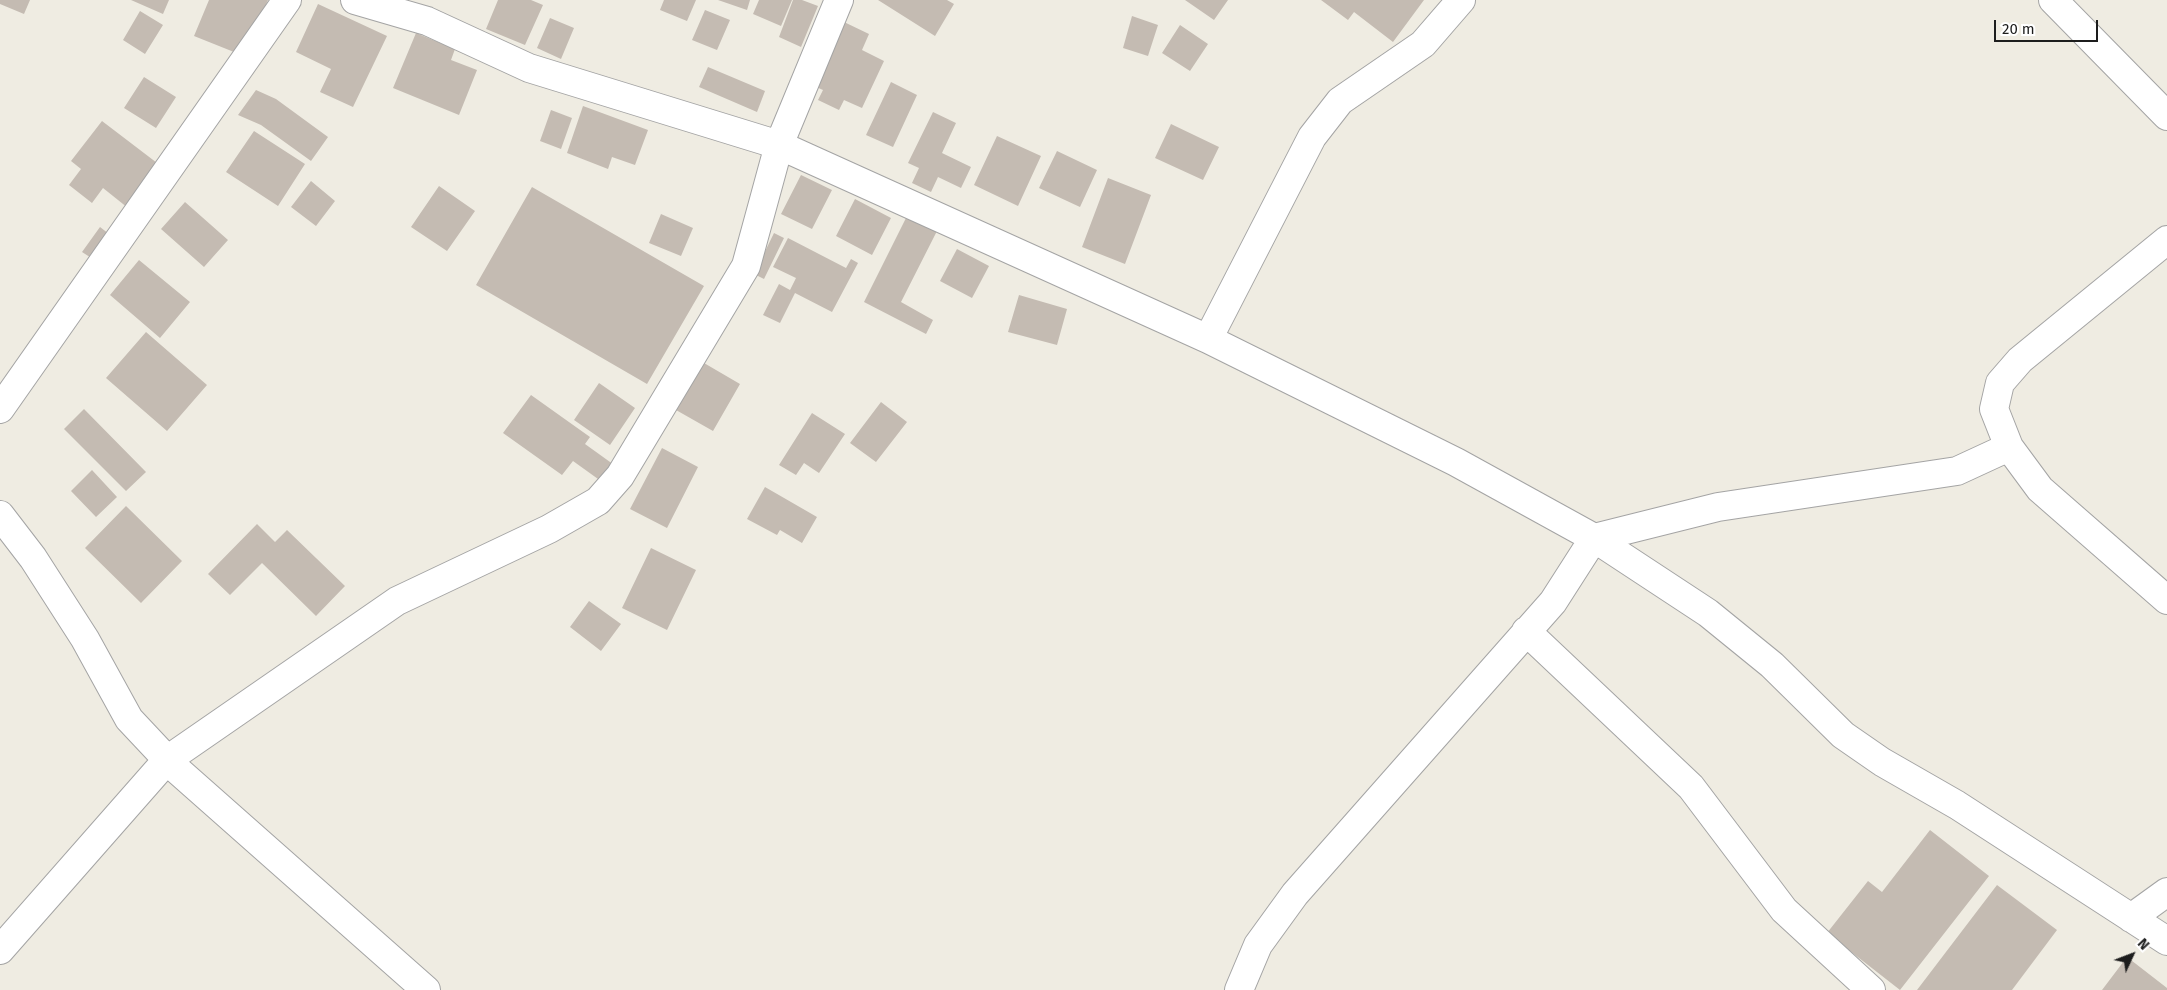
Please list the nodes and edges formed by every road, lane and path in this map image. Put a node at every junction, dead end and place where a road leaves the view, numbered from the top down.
1 (288, 0) edge
2 (355, 0) edge
3 (839, 0) edge
4 (1461, 0) edge
5 (2053, 0) edge
6 (2167, 116) edge
7 (779, 145) junction
8 (2167, 240) edge
9 (1208, 339) junction
10 (0, 409) edge
11 (2009, 447) junction
12 (0, 515) edge
13 (1594, 538) junction
14 (2167, 600) edge
15 (1526, 631) junction
16 (167, 760) junction
17 (2167, 892) edge
18 (2131, 918) junction
19 (2167, 941) edge
20 (0, 950) edge
21 (426, 990) edge
22 (1239, 990) edge
23 (1871, 990) edge

1 - 10 street
2 - 7 street
3 - 7 street
4 - 9 street
5 - 6 street
7 - 9 street
7 - 16 street
8 - 11 street
9 - 13 street
11 - 13 street
11 - 14 street
12 - 16 street
13 - 15 street
13 - 18 street
15 - 22 street
15 - 23 street
16 - 20 street
16 - 21 street
17 - 18 street
18 - 19 street

